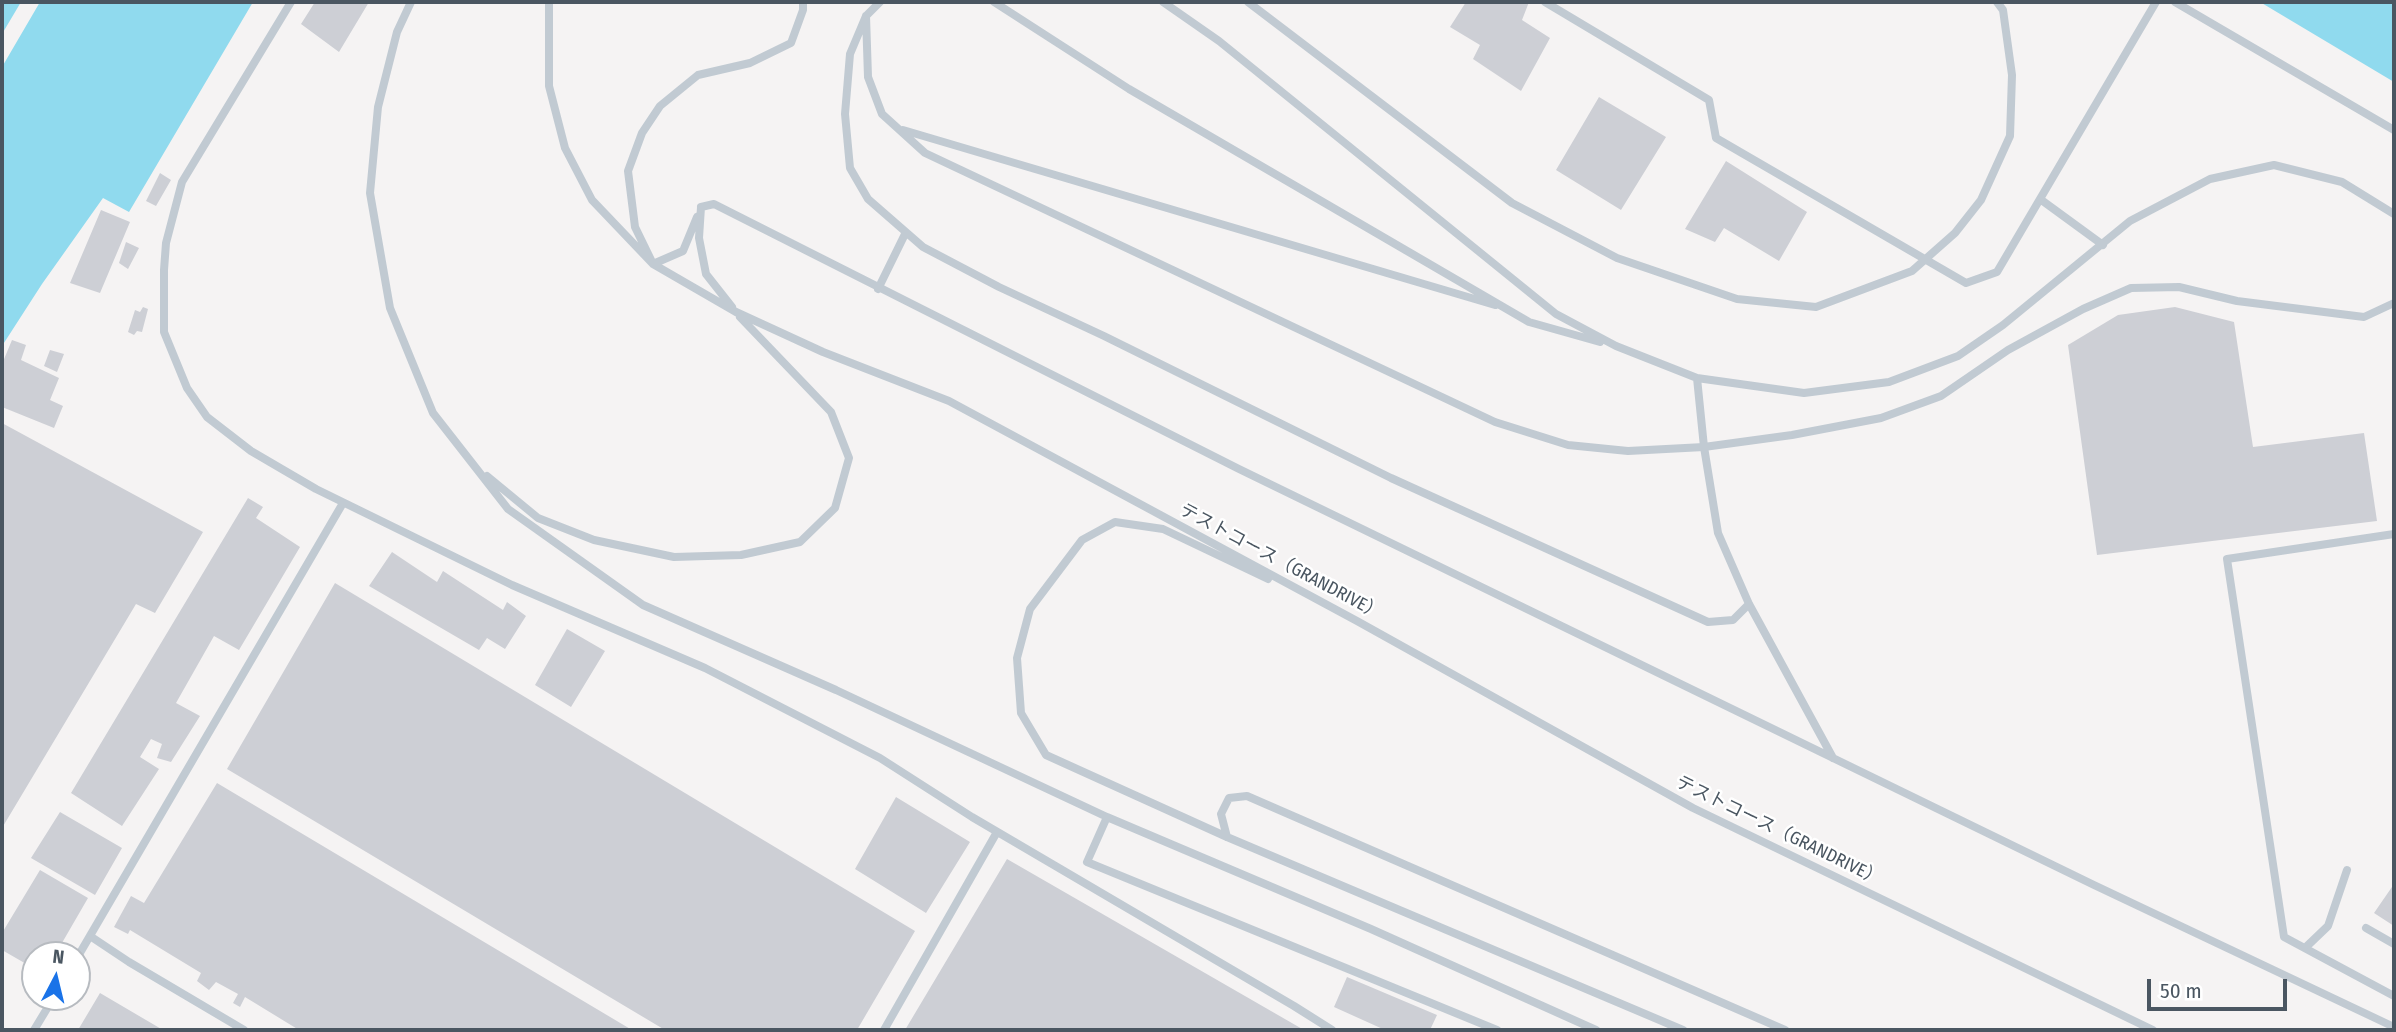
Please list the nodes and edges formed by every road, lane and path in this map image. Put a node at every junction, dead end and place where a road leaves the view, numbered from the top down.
1 (291, 2) edge
2 (411, 2) edge
3 (549, 2) edge
4 (803, 2) edge
5 (880, 2) edge
6 (994, 2) edge
7 (1163, 2) edge
8 (1248, 2) edge
9 (1545, 2) edge
10 (1997, 2) edge
11 (2156, 2) edge
12 (2175, 2) edge
13 (866, 16) junction
14 (898, 128) junction
15 (2394, 130) edge
16 (2040, 199) junction
17 (701, 208) junction
18 (2394, 214) edge
19 (906, 232) junction
20 (2103, 245) junction
21 (1925, 259) junction
22 (653, 264) junction
23 (878, 289) junction
24 (2394, 303) edge
25 (1508, 309) junction
26 (736, 312) junction
27 (1616, 346) junction
28 (1697, 378) junction
29 (1704, 447) junction
30 (473, 464) junction
31 (343, 503) junction
32 (2394, 534) edge
33 (1749, 604) junction
34 (1357, 621) junction
35 (1833, 758) junction
36 (1107, 817) junction
37 (997, 832) junction
38 (1227, 837) junction
39 (2347, 870) dead end
40 (2366, 928) dead end
41 (90, 936) junction
42 (87, 941) edge
43 (2394, 944) edge
44 (2305, 948) junction
45 (2394, 996) edge
46 (46, 1011) edge
47 (2394, 1027) edge
48 (34, 1030) edge
49 (244, 1030) edge
50 (884, 1030) edge
51 (1332, 1030) edge
52 (1497, 1030) edge
53 (1596, 1030) edge
54 (1683, 1030) edge
55 (1785, 1030) edge
56 (2153, 1030) edge

1 - 31 lane
2 - 30 lane
3 - 22 lane, テストコース（GRANDRIVE）
4 - 22 lane
5 - 13 lane
6 - 25 lane
7 - 27 lane
8 - 21 lane
9 - 21 lane
10 - 21 lane
11 - 16 lane
12 - 15 lane
13 - 14 lane
13 - 19 lane
14 - 25 lane
14 - 29 lane
16 - 20 lane
16 - 21 lane
17 - 22 lane
17 - 23 lane
17 - 26 lane
18 - 20 lane
19 - 23 lane
19 - 33 lane
20 - 28 lane
22 - 26 lane, テストコース（GRANDRIVE）
23 - 35 lane
24 - 29 lane
25 - 27 lane
26 - 30 lane
26 - 34 lane, テストコース（GRANDRIVE）
27 - 28 lane
28 - 29 lane
29 - 33 lane
30 - 36 lane
31 - 37 lane
31 - 41 lane
32 - 44 lane
33 - 35 lane
34 - 38 lane
34 - 56 lane, テストコース（GRANDRIVE）
35 - 47 lane
36 - 52 lane
36 - 53 lane
37 - 50 lane
37 - 51 lane
38 - 54 lane
38 - 55 lane
39 - 44 lane
40 - 43 lane
41 - 42 lane
41 - 49 lane
44 - 45 lane
46 - 48 lane

